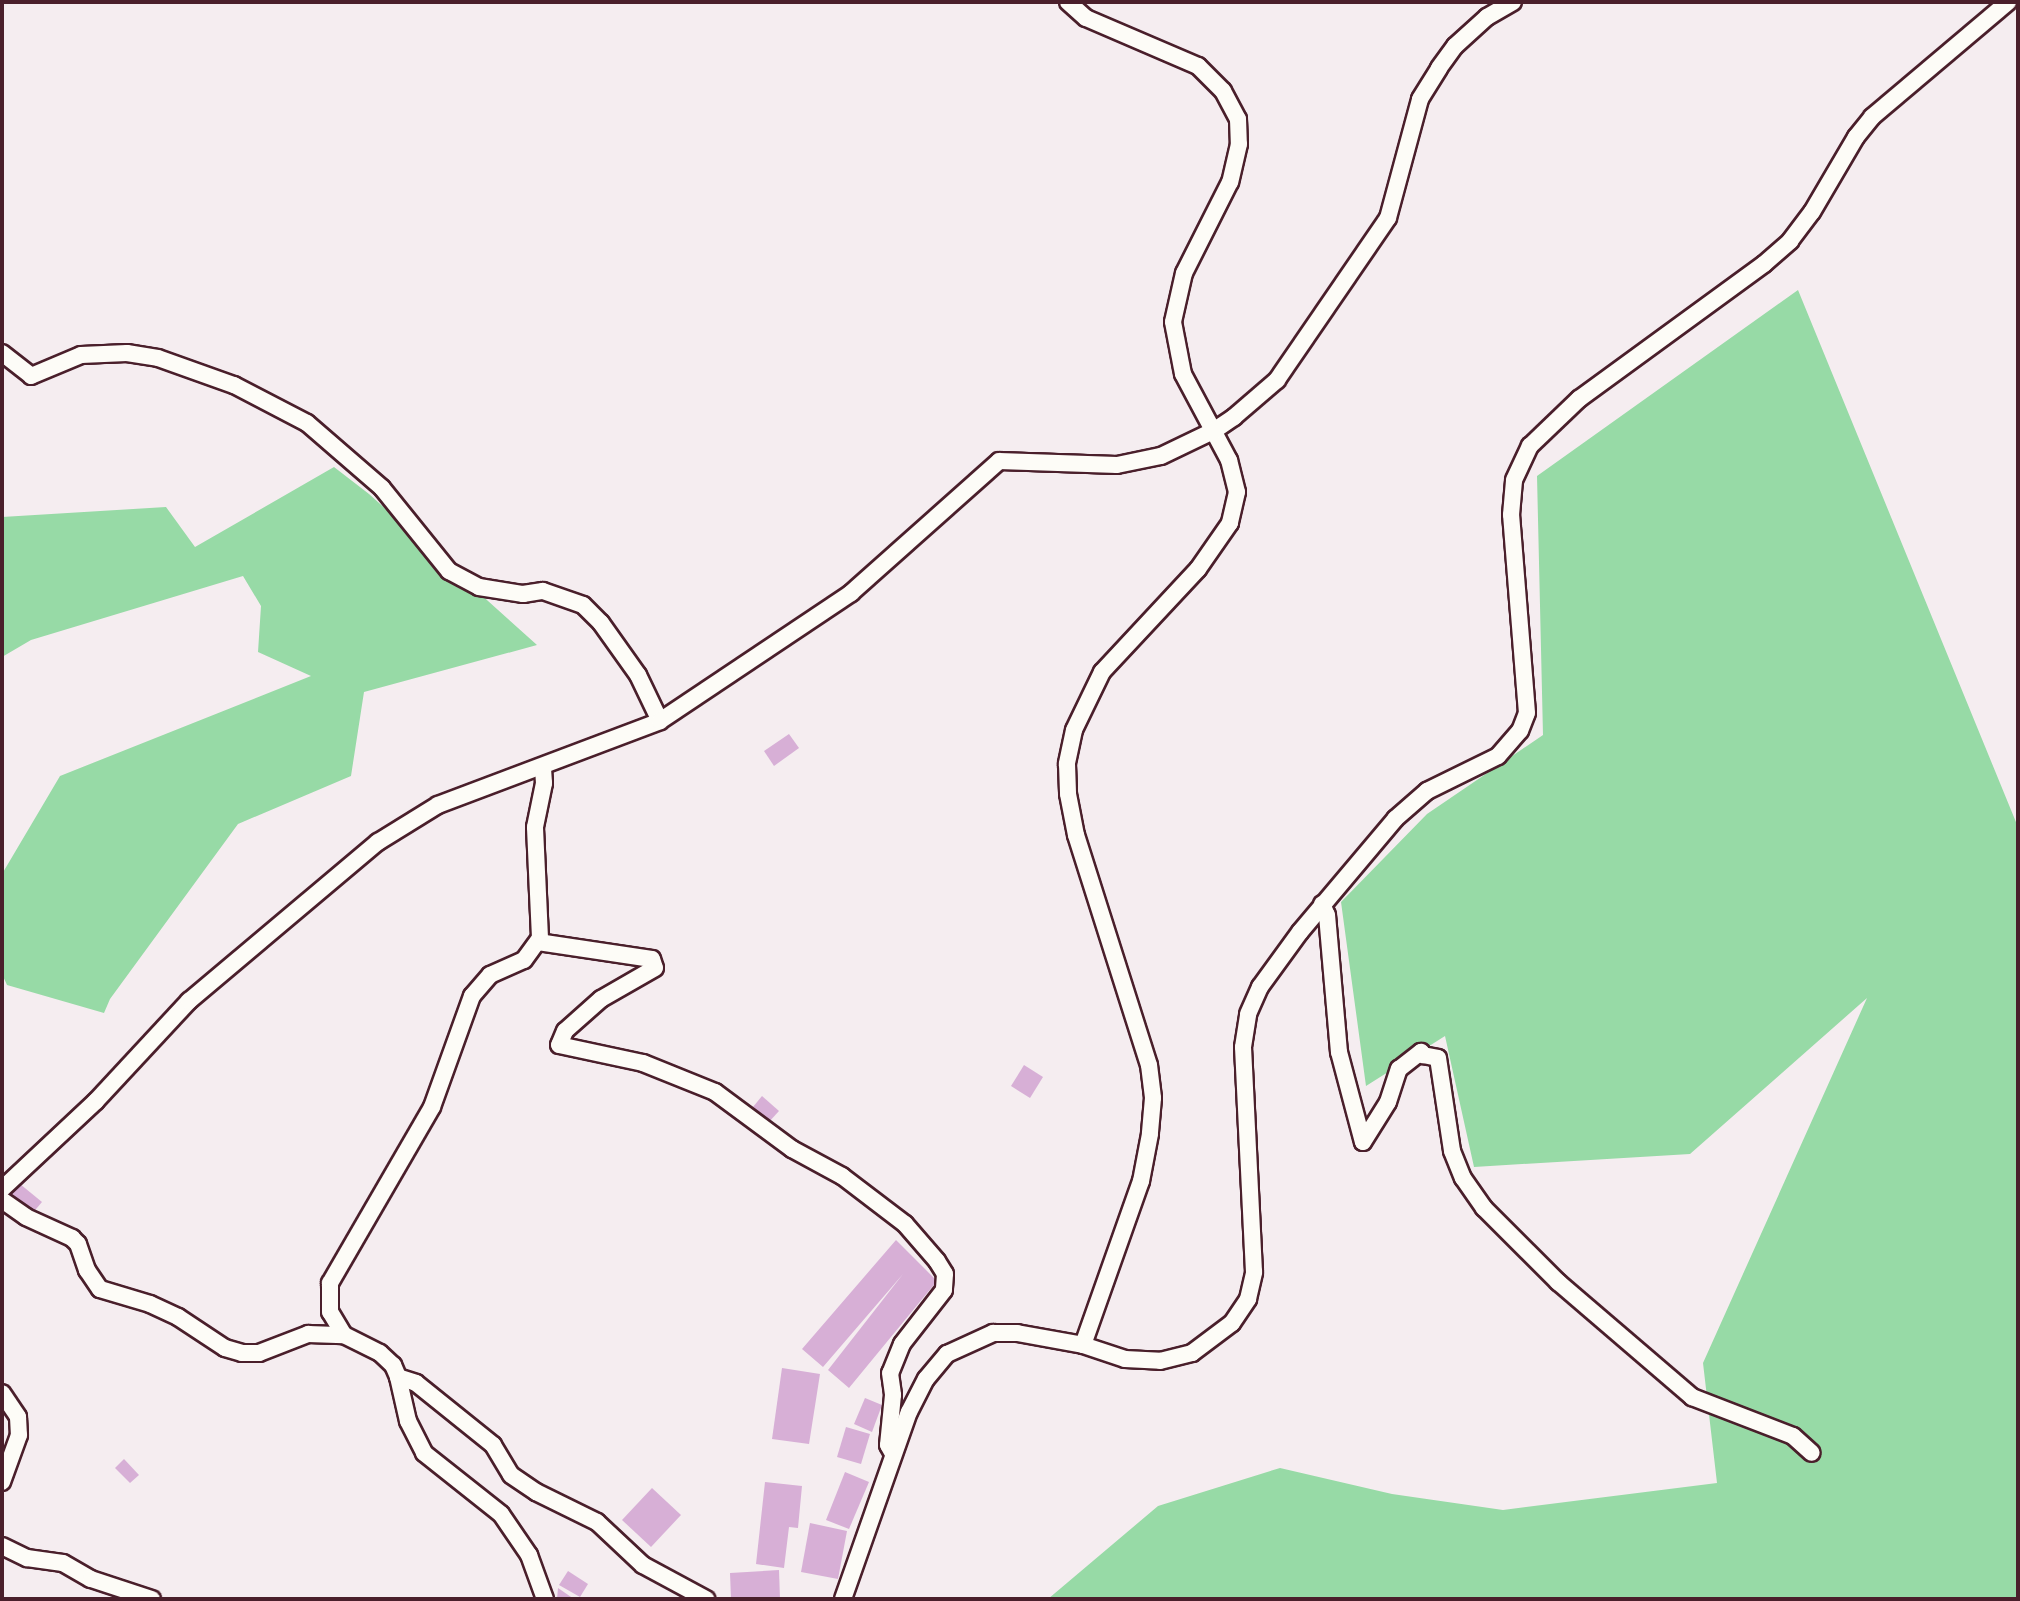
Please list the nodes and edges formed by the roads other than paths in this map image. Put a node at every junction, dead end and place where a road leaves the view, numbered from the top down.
1 (1068, 2) edge
2 (1513, 2) edge
3 (2008, 2) edge
4 (2, 353) edge
5 (1215, 430) junction
6 (660, 721) junction
7 (543, 768) junction
8 (1322, 904) junction
9 (538, 942) junction
10 (2, 1189) edge
11 (2, 1200) edge
12 (344, 1335) junction
13 (1083, 1345) junction
14 (398, 1377) junction
15 (2, 1392) edge
16 (1812, 1453) dead end
17 (894, 1454) junction
18 (2, 1482) edge
19 (2, 1546) edge
20 (152, 1599) edge
21 (545, 1599) edge
22 (706, 1599) edge
23 (842, 1599) edge

1 - 5 street
2 - 5 street
3 - 8 street
4 - 6 street
5 - 6 street
5 - 13 street
6 - 7 street
7 - 9 street
7 - 10 street
8 - 13 street
8 - 16 street
9 - 12 street
9 - 17 street
11 - 12 street
12 - 14 street
13 - 17 street
14 - 21 street
14 - 22 street
15 - 18 street
17 - 23 street
19 - 20 street

